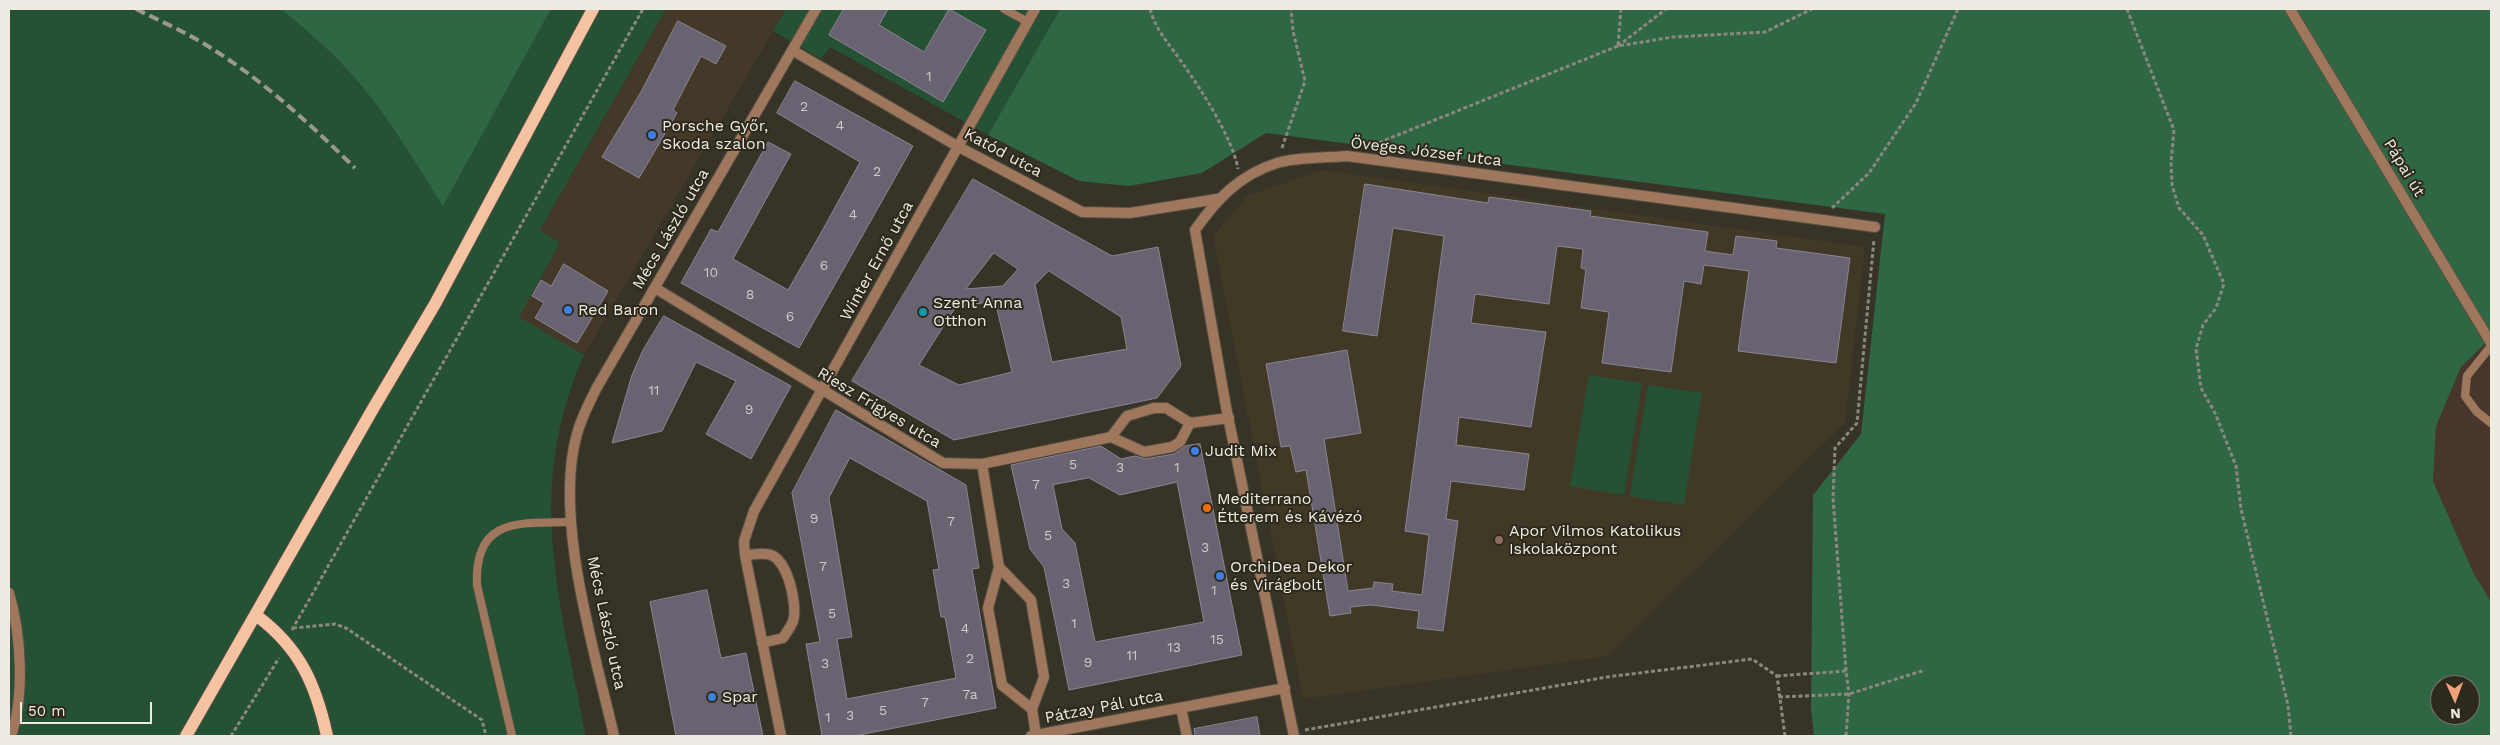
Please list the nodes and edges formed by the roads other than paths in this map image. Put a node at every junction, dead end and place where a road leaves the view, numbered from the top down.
1 (593, 9) edge
2 (816, 9) edge
3 (1004, 9) edge
4 (1035, 9) edge
5 (2290, 9) edge
6 (1028, 22) junction
7 (792, 50) junction
8 (957, 146) junction
9 (1218, 199) junction
10 (1875, 227) road end
11 (655, 288) junction
12 (2491, 345) edge
13 (822, 391) junction
14 (1229, 418) junction
15 (1190, 423) junction
16 (2491, 423) edge
17 (1111, 437) junction
18 (982, 464) junction
19 (571, 522) junction
20 (744, 555) junction
21 (999, 567) junction
22 (9, 593) edge
23 (257, 616) junction
24 (762, 643) junction
25 (1285, 688) junction
26 (1181, 708) junction
27 (1032, 709) junction
28 (1294, 734) edge
29 (11, 736) edge
30 (186, 736) edge
31 (327, 736) edge
32 (512, 736) edge
33 (614, 736) edge
34 (781, 736) edge
35 (1034, 736) edge
36 (1187, 736) edge

1 - 23 main road
2 - 7 street, Mécs László utca
3 - 6 lane
4 - 6 street, Winter Ernő utca
5 - 12 street, Pápai út
6 - 8 street, Winter Ernő utca
7 - 8 street, Katód utca
7 - 11 street, Mécs László utca
8 - 9 street, Katód utca
8 - 13 street, Winter Ernő utca
9 - 10 street, Öveges József utca
9 - 14 street, Öveges József utca
11 - 13 street, Riesz Frigyes utca
11 - 19 street, Mécs László utca
12 - 16 lane
13 - 18 street, Riesz Frigyes utca
13 - 20 street, Winter Ernő utca
14 - 15 street
14 - 25 street, Öveges József utca
15 - 17 street
15 - 17 street
17 - 18 street, Riesz Frigyes utca
18 - 21 street
19 - 32 lane
19 - 33 street, Mécs László utca
20 - 24 street, Winter Ernő utca
20 - 24 street
21 - 27 street
21 - 27 street
22 - 29 street
23 - 30 main road
23 - 31 main road
24 - 34 street, Winter Ernő utca
25 - 26 street, Pátzay Pál utca
25 - 28 street
26 - 35 street, Pátzay Pál utca
26 - 36 street, Pátzay Pál utca
27 - 35 street

